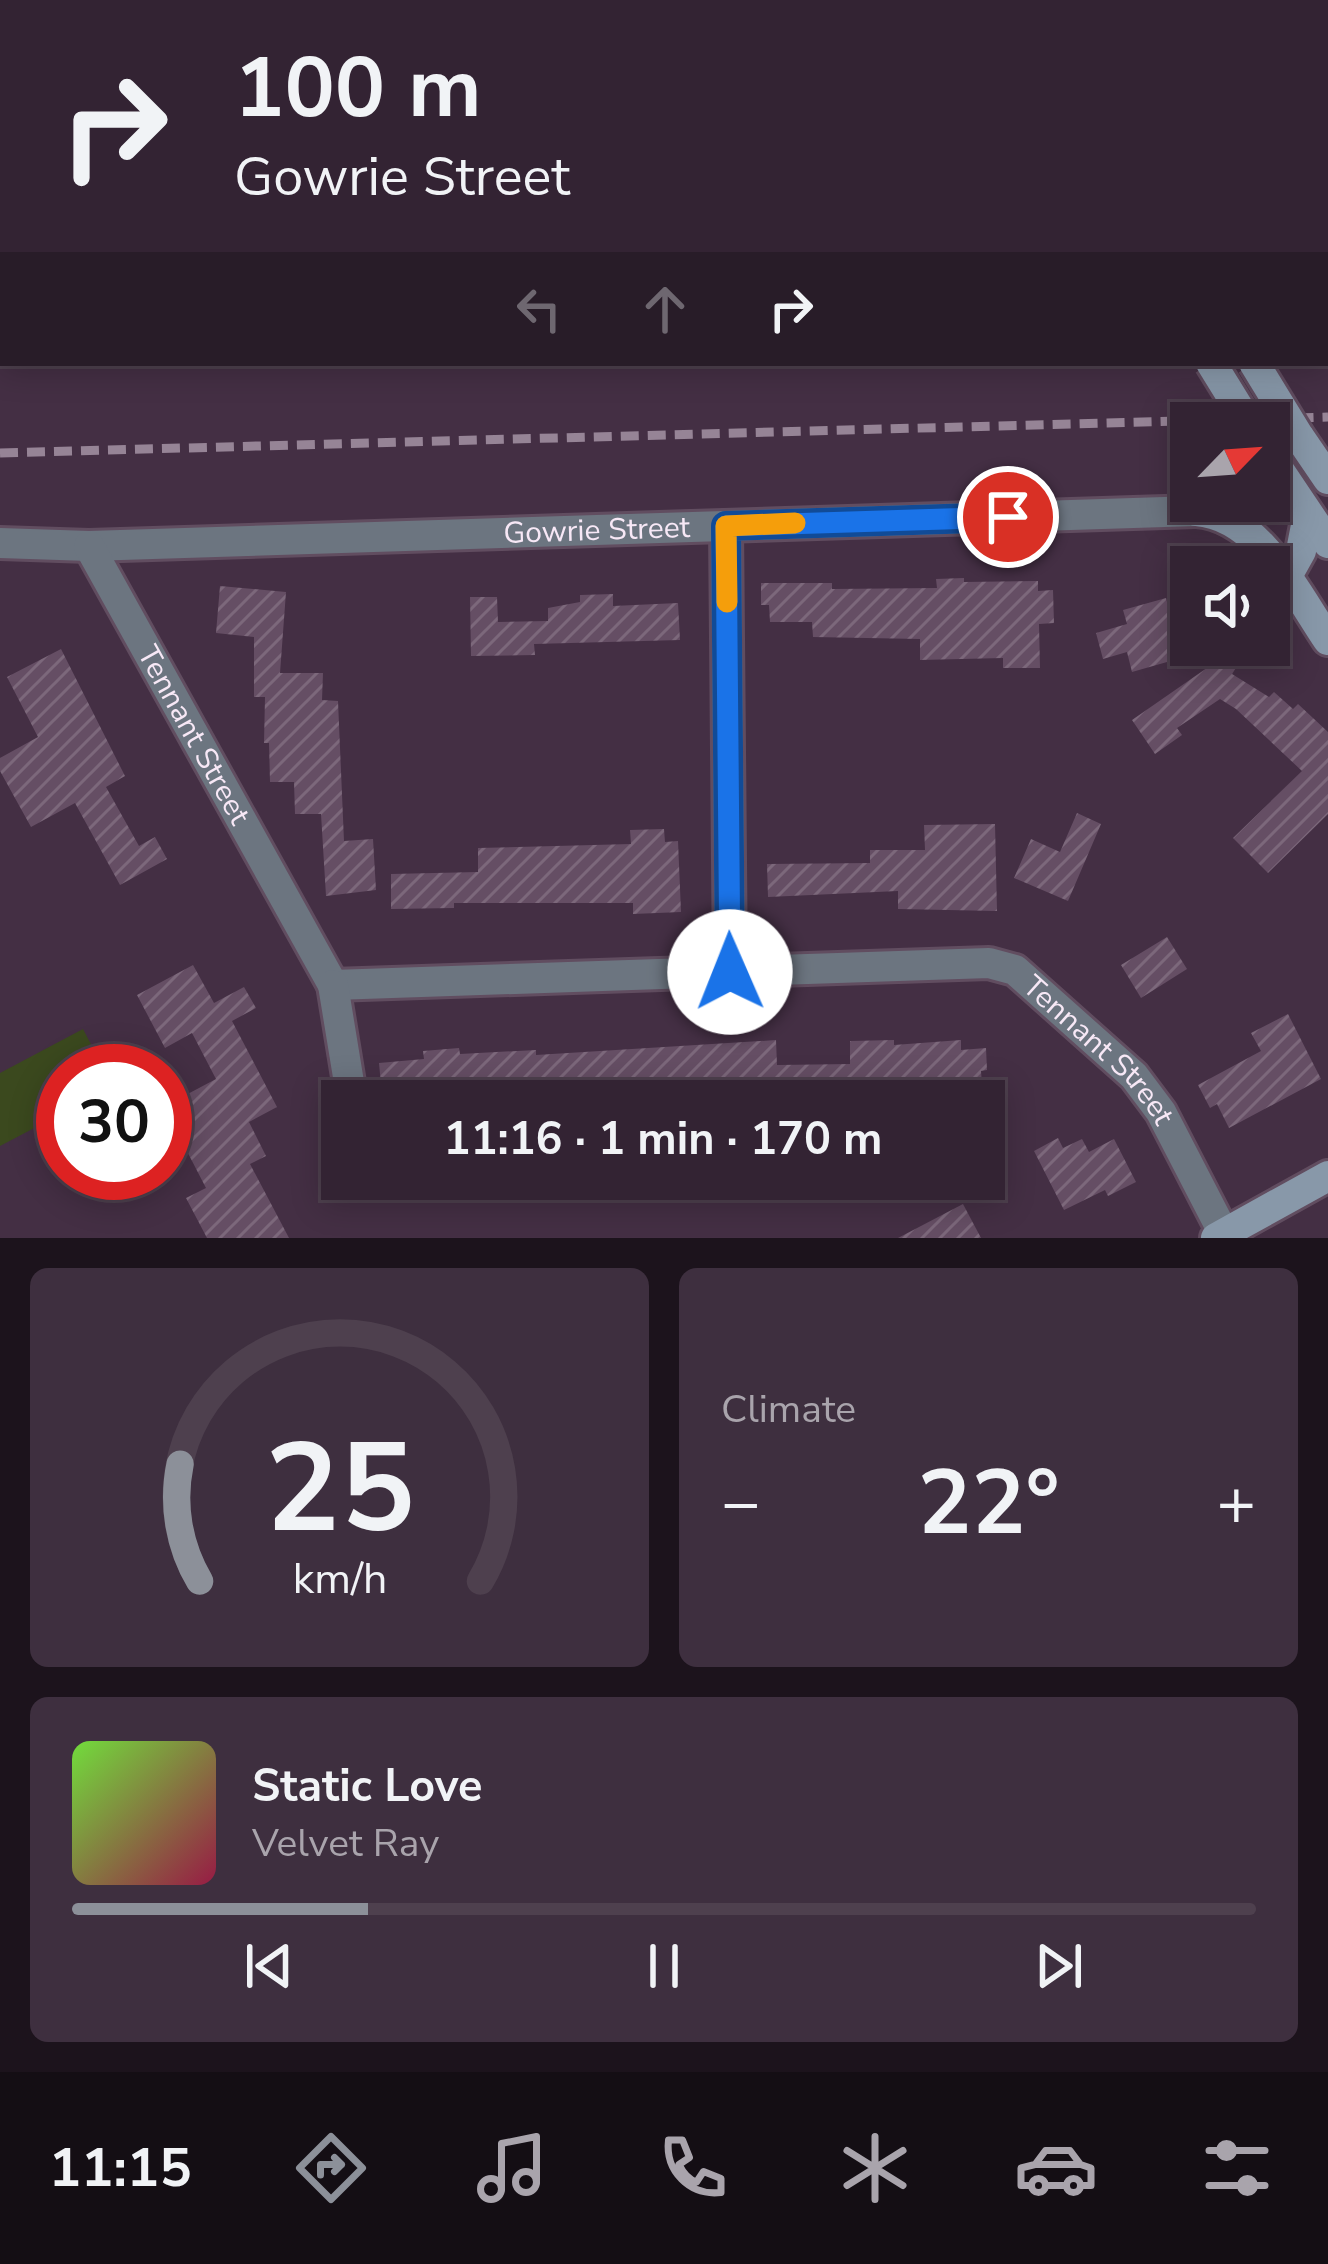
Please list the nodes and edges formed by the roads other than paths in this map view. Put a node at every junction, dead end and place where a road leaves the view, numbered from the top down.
1 (1213, 366) edge
2 (1256, 366) edge
3 (1235, 402) edge
4 (1328, 479) edge
5 (1290, 487) edge
6 (1170, 512) edge
7 (1308, 515) junction
8 (1236, 522) edge
9 (726, 526) junction
10 (1328, 542) edge
11 (0, 544) edge
12 (89, 546) junction
13 (1259, 546) edge
14 (1290, 571) edge
15 (1290, 584) edge
16 (1328, 640) edge
17 (730, 972) junction
18 (334, 985) junction
19 (349, 1080) edge
20 (1328, 1176) edge
21 (1220, 1236) edge

1 - 3 main road, bridge
2 - 4 main road, bridge
5 - 7 main road
6 - 9 street, Gowrie Street
7 - 10 main road
7 - 14 main road
8 - 13 main road
9 - 12 street, Gowrie Street
9 - 17 street
11 - 12 street, Gowrie Street
12 - 18 street, Tennant Street
15 - 16 main road
17 - 18 street, Tennant Street
17 - 21 street, Tennant Street
18 - 19 street, Tennant Street
20 - 21 main road

